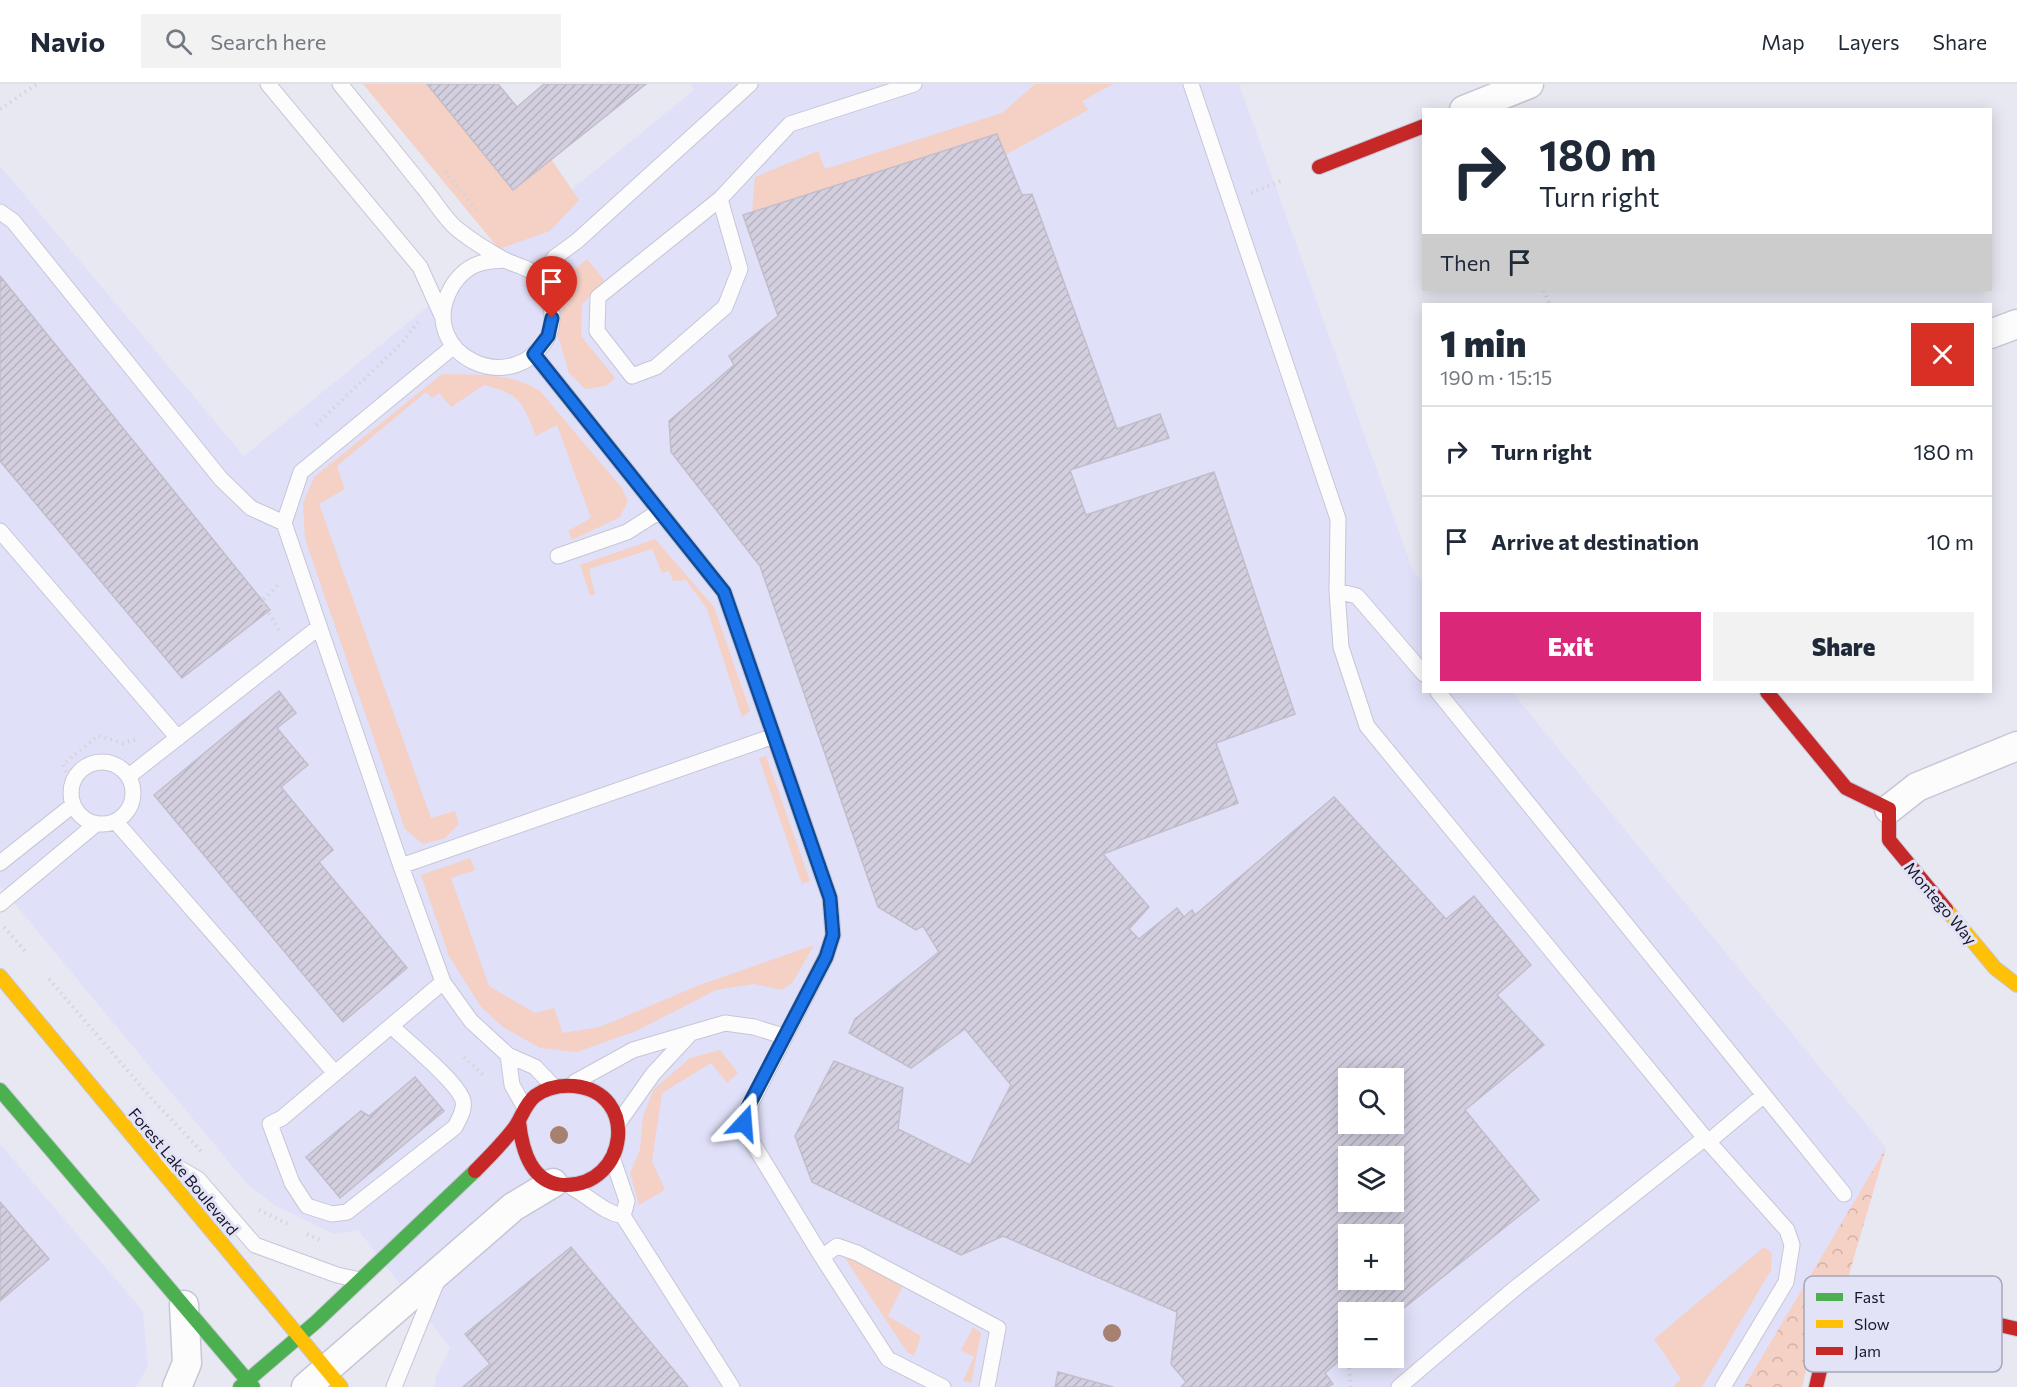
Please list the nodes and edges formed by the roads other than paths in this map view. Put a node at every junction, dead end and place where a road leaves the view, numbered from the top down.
1 (268, 84) edge
2 (340, 84) edge
3 (750, 84) edge
4 (914, 84) edge
5 (1191, 84) edge
6 (1529, 84) edge
7 (1472, 108) edge
8 (1422, 127) edge
9 (1319, 167) dead end
10 (720, 199) junction
11 (0, 212) edge
12 (505, 260) junction
13 (538, 277) junction
14 (443, 318) junction
15 (2017, 324) edge
16 (1992, 333) edge
17 (454, 346) junction
18 (534, 354) junction
19 (660, 511) junction
20 (284, 523) junction
21 (0, 531) edge
22 (558, 556) dead end
23 (1337, 591) junction
24 (319, 627) junction
25 (1422, 672) edge
26 (1439, 693) edge
27 (1768, 693) edge
28 (774, 736) junction
29 (178, 738) junction
30 (2017, 746) edge
31 (129, 776) junction
32 (68, 799) junction
33 (1889, 809) junction
34 (116, 822) junction
35 (96, 824) junction
36 (0, 863) edge
37 (401, 866) junction
38 (0, 904) edge
39 (0, 976) edge
40 (444, 982) junction
41 (2017, 985) edge
42 (391, 1026) junction
43 (691, 1033) junction
44 (783, 1036) junction
45 (508, 1055) junction
46 (335, 1073) junction
47 (573, 1083) junction
48 (553, 1086) junction
49 (0, 1090) edge
50 (1764, 1095) junction
51 (525, 1108) junction
52 (519, 1122) junction
53 (618, 1123) junction
54 (1706, 1140) junction
55 (141, 1145) junction
56 (613, 1160) junction
57 (561, 1184) junction
58 (1844, 1194) dead end
59 (622, 1216) junction
60 (822, 1257) junction
61 (441, 1270) junction
62 (361, 1280) junction
63 (184, 1305) junction
64 (2002, 1325) edge
65 (2017, 1329) edge
66 (299, 1336) junction
67 (1820, 1372) edge
68 (325, 1381) edge
69 (247, 1385) edge
70 (177, 1387) edge
71 (394, 1387) edge
72 (732, 1387) edge
73 (943, 1387) edge
74 (987, 1387) edge
75 (1399, 1387) edge
76 (1723, 1387) edge
77 (1816, 1387) edge

1 - 14 lane
2 - 12 lane
3 - 13 lane
4 - 10 lane
5 - 23 lane
6 - 7 street
8 - 9 street
10 - 10 lane
11 - 20 lane
12 - 13 lane
12 - 14 lane
13 - 18 lane
14 - 17 lane
15 - 16 street
17 - 18 lane
17 - 20 lane
18 - 19 lane
19 - 22 lane
19 - 28 lane
20 - 24 lane
21 - 29 lane
23 - 25 lane
23 - 54 lane
24 - 29 lane
24 - 37 lane
26 - 50 lane
27 - 33 street
28 - 37 lane
28 - 44 lane
29 - 31 lane
30 - 33 street
31 - 32 lane
31 - 34 lane
32 - 35 lane
32 - 36 lane
33 - 41 street, Montego Way
34 - 35 lane
34 - 46 lane
35 - 38 lane
37 - 40 lane
39 - 55 street, Forest Lake Boulevard
40 - 42 lane
40 - 45 lane
42 - 46 lane
42 - 46 lane
43 - 44 lane
43 - 47 lane
43 - 53 lane
44 - 60 lane
45 - 48 lane
45 - 51 lane
47 - 48 street
47 - 53 street
48 - 51 street
49 - 63 street
50 - 54 lane
50 - 58 lane
51 - 52 street
52 - 57 street
52 - 62 street
53 - 56 street
54 - 75 lane
54 - 76 lane
55 - 62 lane
55 - 66 street, Forest Lake Boulevard
56 - 57 street
56 - 59 lane
57 - 59 lane
57 - 61 street
59 - 72 lane
60 - 73 lane
60 - 74 lane
61 - 68 street
61 - 71 lane
62 - 66 street
63 - 69 street
63 - 70 street
64 - 65 street
66 - 68 street, Forest Lake Boulevard
66 - 69 street
67 - 77 street

